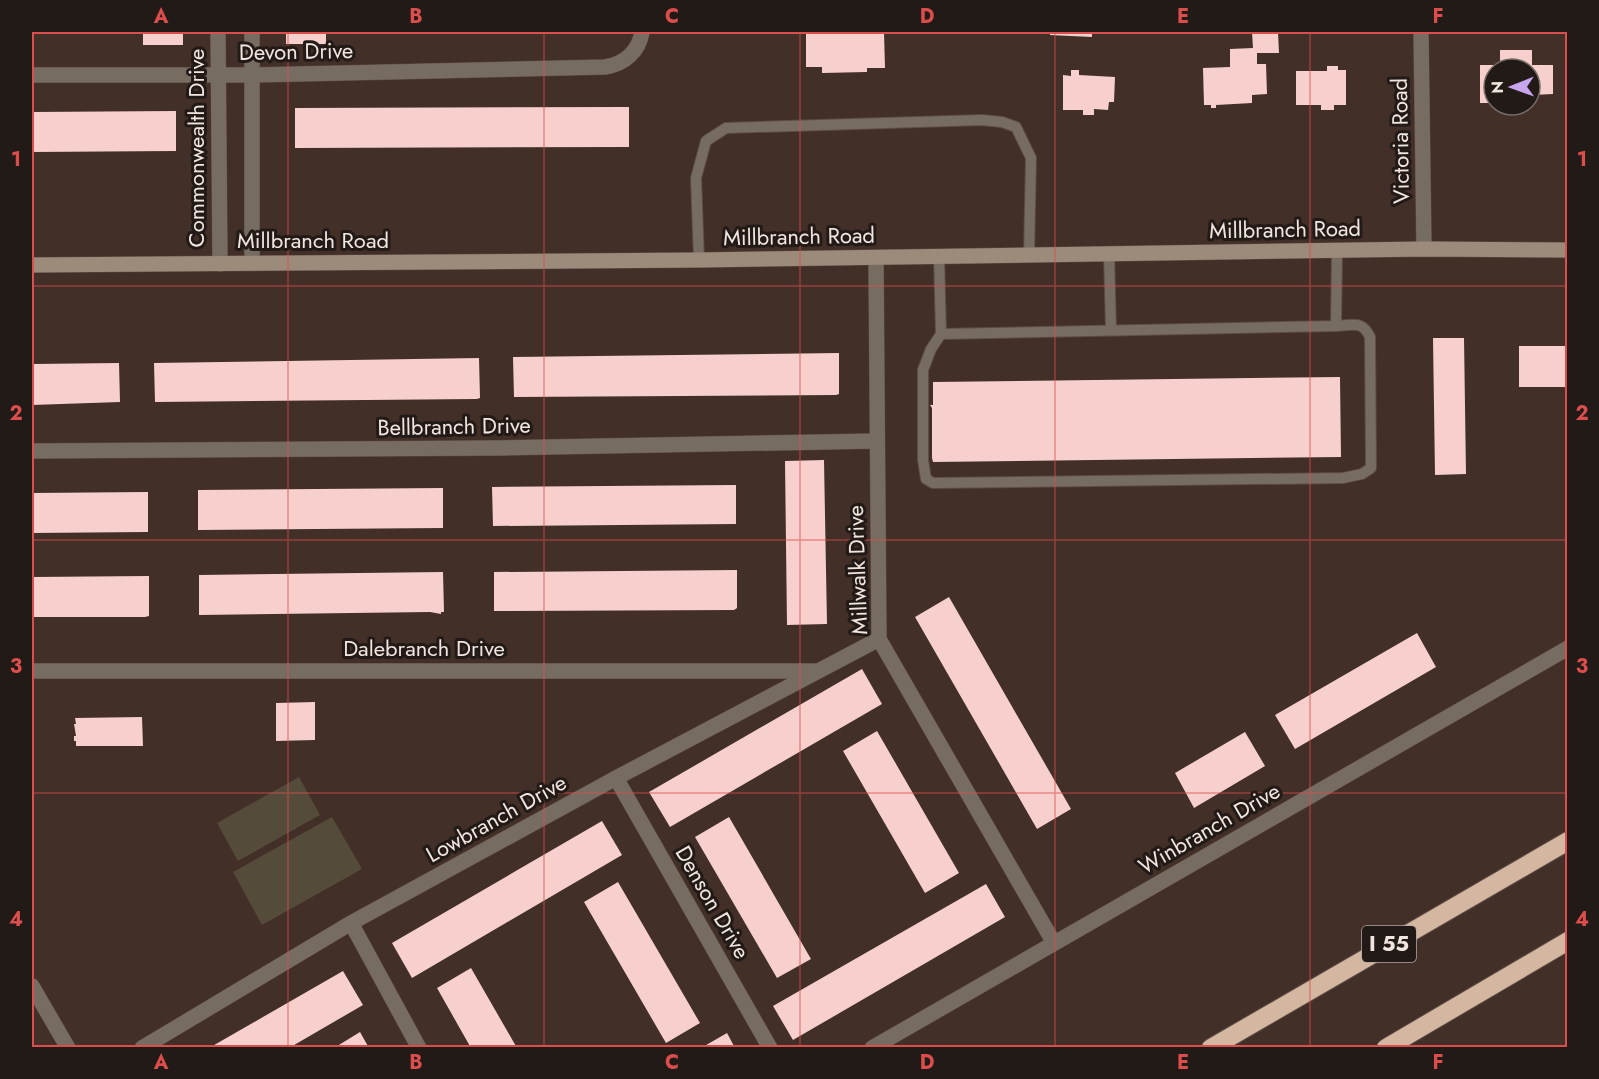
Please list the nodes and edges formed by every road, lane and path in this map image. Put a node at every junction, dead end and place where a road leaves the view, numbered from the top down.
1 (218, 32) edge
2 (252, 32) edge
3 (642, 32) edge
4 (1421, 32) edge
5 (32, 75) edge
6 (218, 75) junction
7 (252, 75) junction
8 (1424, 249) junction
9 (1568, 250) edge
10 (1337, 251) junction
11 (1109, 254) junction
12 (1029, 255) junction
13 (939, 256) junction
14 (876, 258) junction
15 (699, 260) junction
16 (252, 263) junction
17 (219, 264) junction
18 (32, 265) edge
19 (1336, 326) junction
20 (1111, 330) junction
21 (942, 334) junction
22 (877, 441) junction
23 (32, 451) edge
24 (879, 639) junction
25 (1568, 648) edge
26 (32, 671) edge
27 (816, 671) junction
28 (616, 778) junction
29 (1568, 841) edge
30 (351, 923) junction
31 (1568, 941) edge
32 (1054, 943) junction
33 (32, 986) edge
34 (68, 1047) edge
35 (142, 1047) edge
36 (419, 1047) edge
37 (770, 1047) edge
38 (872, 1047) edge
39 (1211, 1047) edge
40 (1386, 1047) edge

1 - 6 street, Commonwealth Drive
2 - 7 street
3 - 7 street, Devon Drive
4 - 8 street, Victoria Road
5 - 6 street, Devon Drive
6 - 7 street, Devon Drive
6 - 17 street, Commonwealth Drive
7 - 16 street
8 - 9 main road, Millbranch Road
8 - 10 main road, Millbranch Road
10 - 11 main road, Millbranch Road
10 - 19 lane
11 - 12 main road, Millbranch Road
11 - 20 lane
12 - 13 main road, Millbranch Road
12 - 15 lane
13 - 14 main road, Millbranch Road
13 - 21 lane
14 - 15 main road, Millbranch Road
14 - 22 street, Millwalk Drive
15 - 16 main road, Millbranch Road
16 - 17 main road, Millbranch Road
17 - 18 main road, Millbranch Road
19 - 20 lane
19 - 21 lane
20 - 21 lane
22 - 23 street, Bellbranch Drive
22 - 24 street, Millwalk Drive
24 - 27 street, Lowbranch Drive
24 - 32 street, Millwalk Drive
25 - 32 street, Winbranch Drive
26 - 27 street, Dalebranch Drive
27 - 28 street, Lowbranch Drive
28 - 30 street, Lowbranch Drive
28 - 37 street, Denson Drive
29 - 39 highway, I 55
30 - 35 street, Lowbranch Drive
30 - 36 street
31 - 40 highway
32 - 38 street, Winbranch Drive
33 - 34 street

